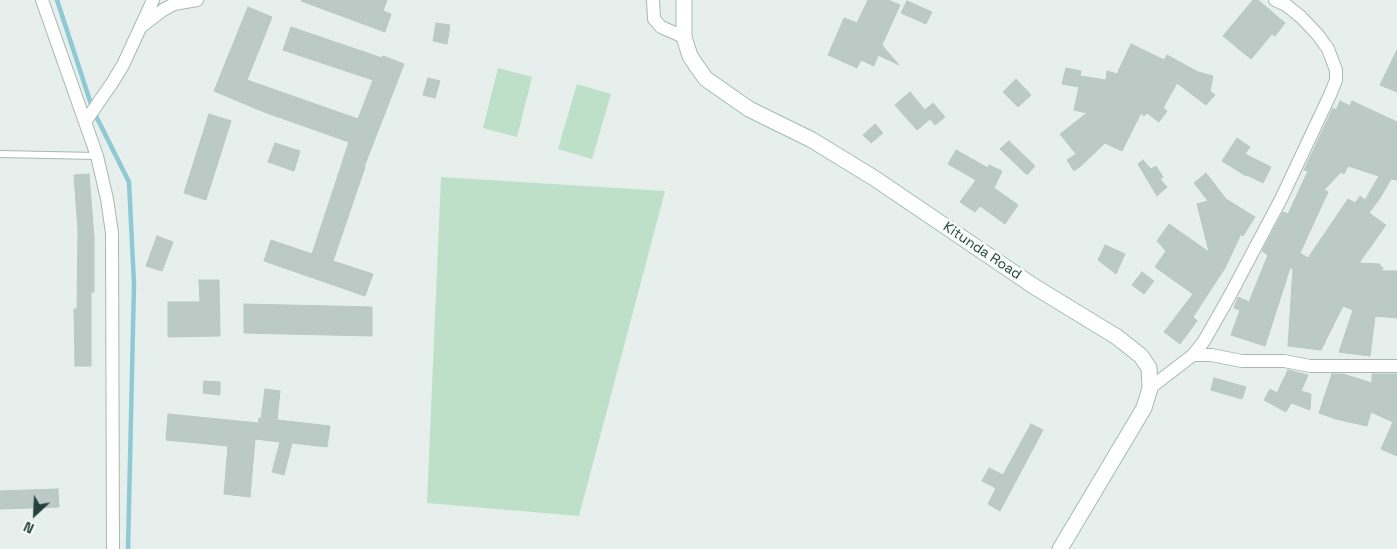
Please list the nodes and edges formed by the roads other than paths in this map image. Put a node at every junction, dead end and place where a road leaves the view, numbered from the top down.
1 (42, 0) edge
2 (153, 0) edge
3 (197, 0) edge
4 (652, 0) edge
5 (684, 0) edge
6 (1275, 0) edge
7 (140, 28) junction
8 (684, 37) junction
9 (84, 122) junction
10 (0, 154) edge
11 (97, 156) junction
12 (1193, 355) junction
13 (1397, 366) edge
14 (1150, 388) junction
15 (113, 549) edge
16 (1060, 549) edge

1 - 9 street
2 - 7 street
3 - 7 street
4 - 8 street
5 - 8 street, Kitunda Road
6 - 12 street
7 - 9 street
8 - 14 street, Kitunda Road
9 - 11 street
10 - 11 lane
11 - 15 street
12 - 13 street
12 - 14 street
14 - 16 street, Kitunda Road

